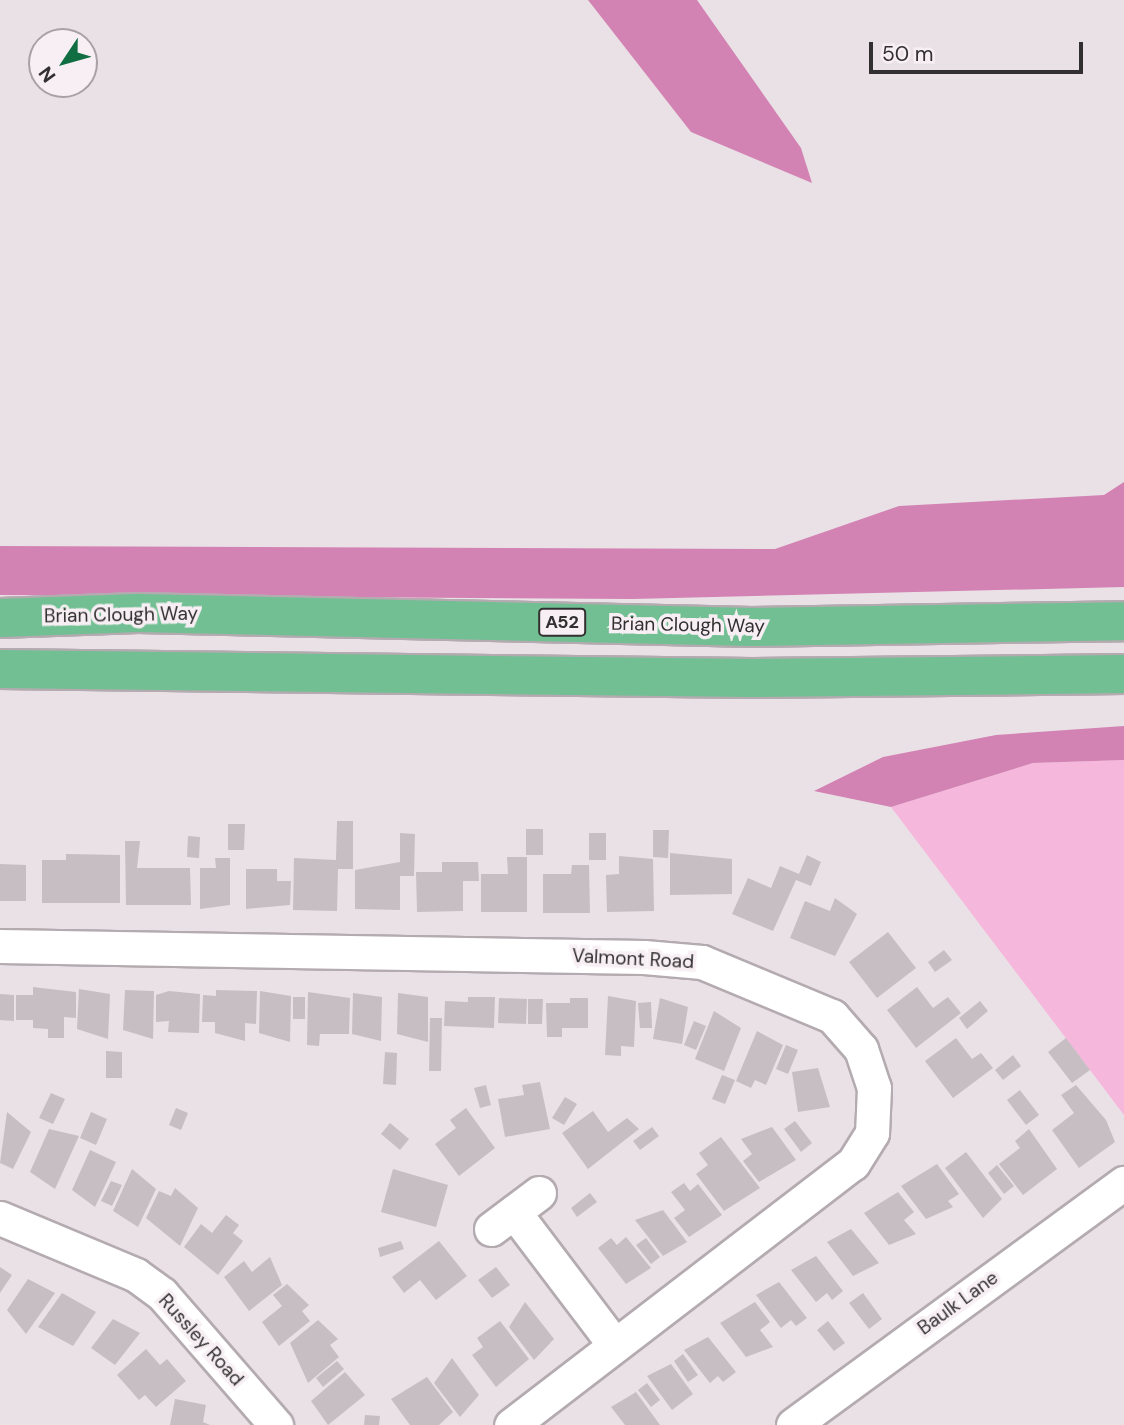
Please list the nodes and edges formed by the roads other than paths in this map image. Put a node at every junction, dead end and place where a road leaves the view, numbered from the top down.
1 (0, 618) edge
2 (1124, 621) edge
3 (0, 669) edge
4 (1124, 674) edge
5 (0, 946) edge
6 (1124, 1183) edge
7 (514, 1211) dead end
8 (0, 1218) edge
9 (614, 1344) junction
10 (276, 1425) edge
11 (511, 1425) edge
12 (793, 1425) edge

1 - 2 highway, Brian Clough Way / A52
3 - 4 highway
5 - 9 street, Valmont Road
6 - 12 street, Baulk Lane
7 - 9 street
8 - 10 street, Russley Road
9 - 11 street, Valmont Road

